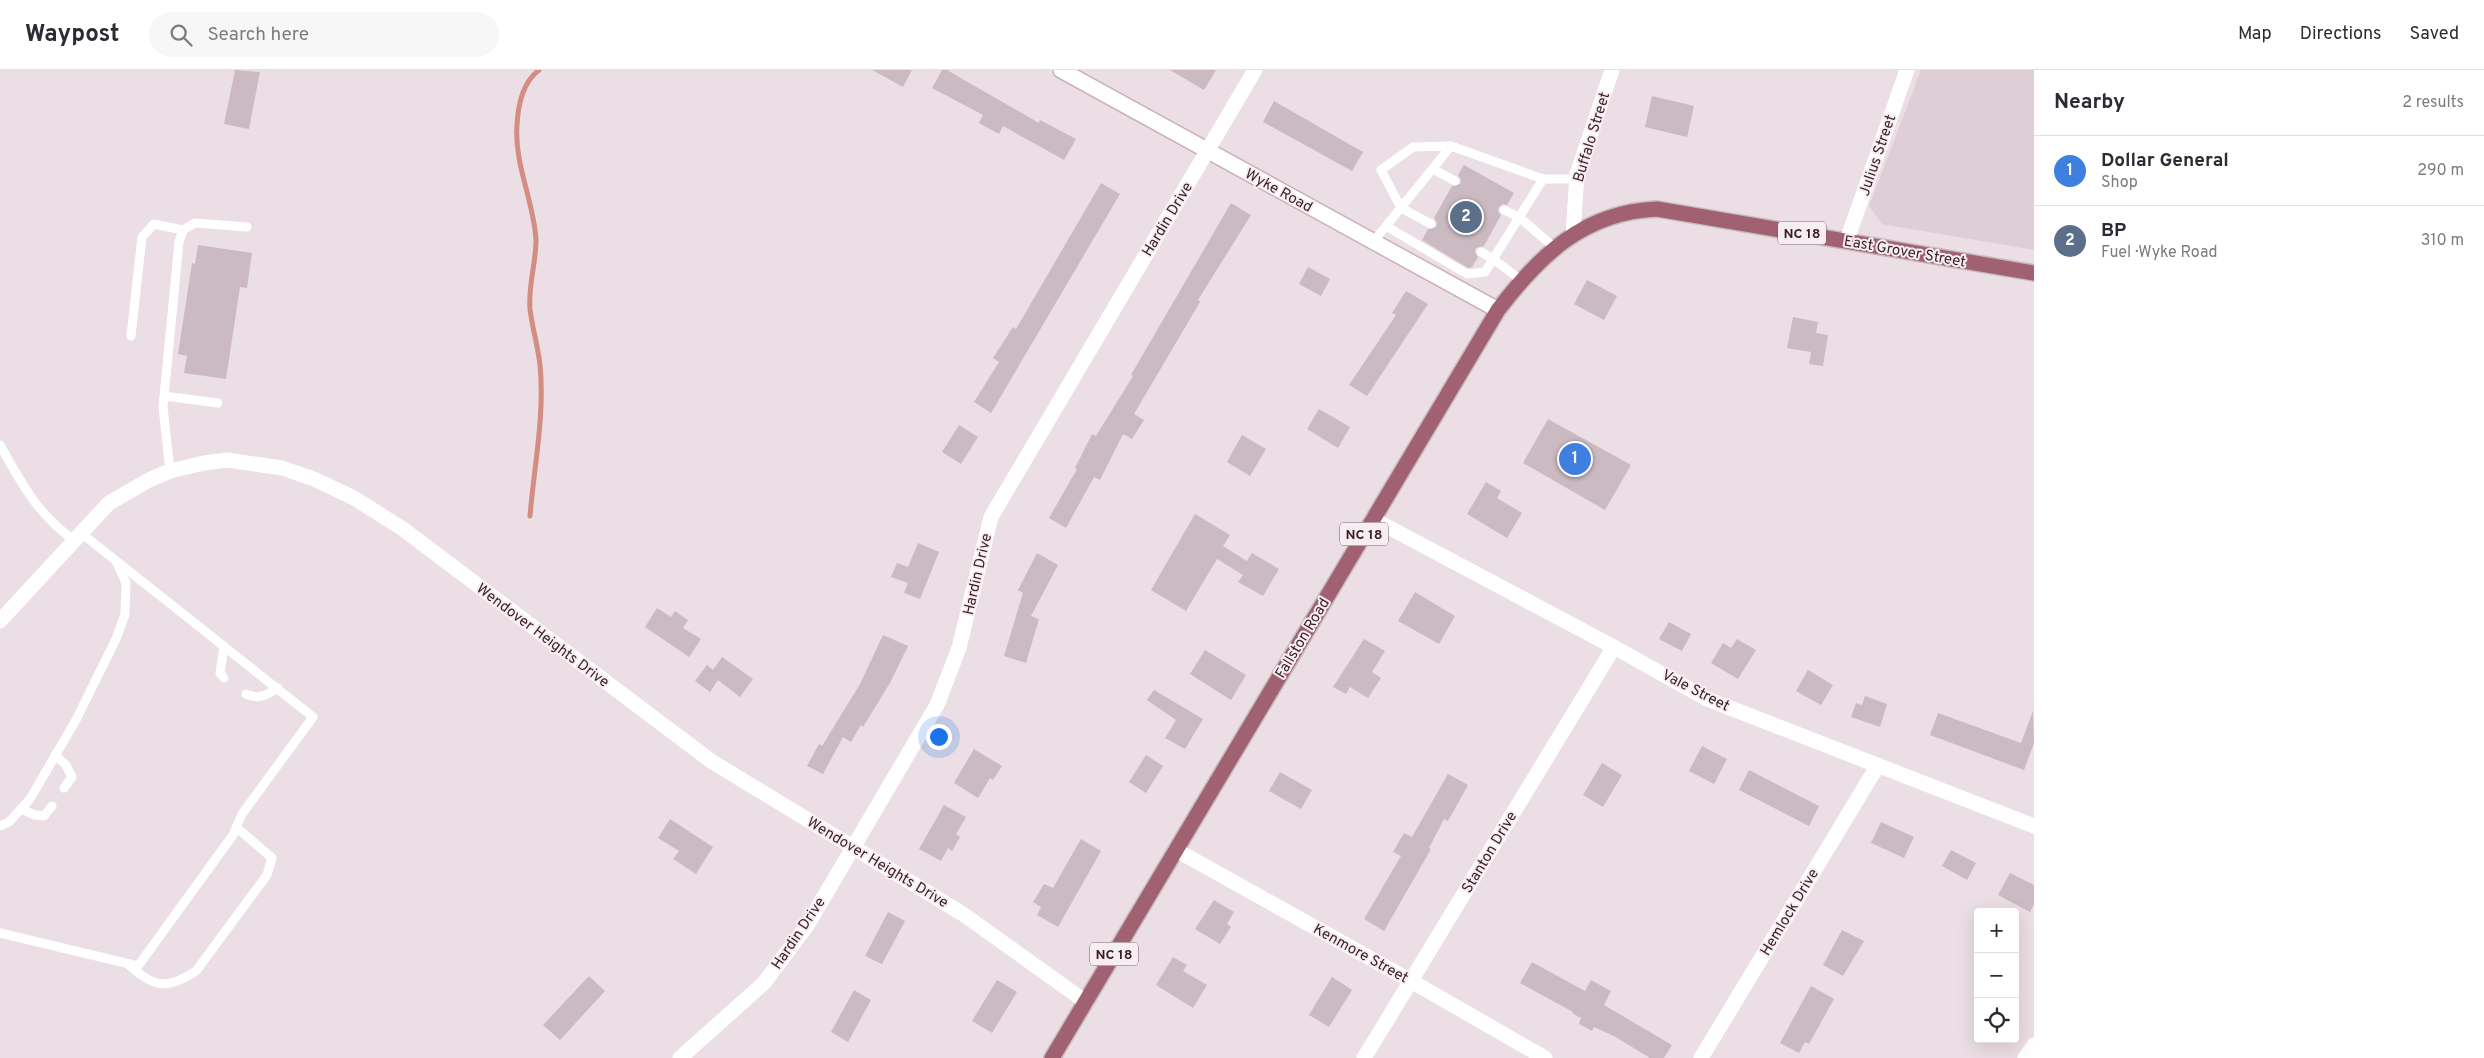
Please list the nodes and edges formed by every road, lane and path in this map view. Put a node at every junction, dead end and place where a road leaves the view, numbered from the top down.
1 (1061, 70) edge
2 (1256, 70) edge
3 (1612, 70) edge
4 (1907, 70) edge
5 (1451, 146) junction
6 (1207, 151) junction
7 (1433, 169) junction
8 (1576, 179) junction
9 (1543, 180) junction
10 (1455, 181) dead end
11 (1401, 208) junction
12 (1504, 210) dead end
13 (1519, 217) junction
14 (1431, 224) dead end
15 (1386, 226) junction
16 (247, 227) dead end
17 (183, 230) junction
18 (1573, 234) junction
19 (1847, 240) junction
20 (1373, 242) junction
21 (1555, 248) junction
22 (1481, 252) dead end
23 (1493, 259) junction
24 (1444, 260) junction
25 (2034, 273) edge
26 (1432, 274) junction
27 (1521, 280) junction
28 (1498, 310) junction
29 (131, 336) dead end
30 (164, 396) junction
31 (218, 403) dead end
32 (0, 445) edge
33 (170, 471) junction
34 (1373, 519) junction
35 (78, 537) junction
36 (116, 561) junction
37 (0, 622) edge
38 (224, 646) junction
39 (1614, 647) junction
40 (224, 678) dead end
41 (278, 688) junction
42 (246, 694) dead end
43 (55, 755) junction
44 (1878, 766) junction
45 (64, 788) dead end
46 (52, 806) dead end
47 (21, 809) junction
48 (0, 826) edge
49 (2034, 826) edge
50 (236, 827) junction
51 (852, 846) junction
52 (1176, 850) junction
53 (0, 932) edge
54 (127, 963) junction
55 (1411, 981) junction
56 (1086, 1002) junction
57 (2034, 1045) edge
58 (680, 1058) edge
59 (1052, 1058) edge
60 (1364, 1058) edge
61 (1545, 1058) edge
62 (1701, 1058) edge
63 (2025, 1058) edge

1 - 6 street, Wyke Road
2 - 6 street, Hardin Drive
3 - 8 street, Buffalo Street
4 - 19 street, Julius Street
5 - 7 lane
5 - 9 lane
5 - 11 lane
6 - 20 street, Wyke Road
6 - 51 street, Hardin Drive
7 - 10 lane
7 - 11 lane
8 - 9 lane
8 - 18 street, Buffalo Street
9 - 13 lane
11 - 14 lane
11 - 15 lane
12 - 13 lane
13 - 21 lane
13 - 23 lane
15 - 20 lane
15 - 24 lane
16 - 17 lane
17 - 29 lane
17 - 30 lane
18 - 19 main road, East Grover Street / NC 18
18 - 21 main road, Fallston Road / NC 18
19 - 25 main road, East Grover Street / NC 18
20 - 26 street, Wyke Road
21 - 27 main road, Fallston Road / NC 18
22 - 23 lane
23 - 24 lane
23 - 27 lane
24 - 26 lane
26 - 28 street, Wyke Road
27 - 28 main road, Fallston Road / NC 18
28 - 34 main road, Fallston Road / NC 18
30 - 31 lane
30 - 33 lane
32 - 35 lane
33 - 35 street, Wendover Heights Drive
33 - 51 street, Wendover Heights Drive
34 - 39 street, Vale Street
34 - 52 main road, Fallston Road / NC 18
35 - 36 lane
35 - 37 street, Wendover Heights Drive
36 - 38 lane
36 - 43 lane
38 - 40 lane
38 - 41 lane
39 - 44 street, Vale Street
39 - 55 street, Stanton Drive
41 - 42 lane
41 - 50 lane
43 - 45 lane
43 - 47 lane
44 - 49 street, Vale Street
44 - 62 street, Hemlock Drive
46 - 47 lane
47 - 48 lane
50 - 54 lane
50 - 54 lane
51 - 56 street, Wendover Heights Drive
51 - 58 street, Hardin Drive
52 - 55 street, Kenmore Street
52 - 56 main road, Fallston Road / NC 18
53 - 54 lane
55 - 60 street, Stanton Drive
55 - 61 street, Kenmore Street
56 - 59 main road, Fallston Road / NC 18
57 - 63 street

